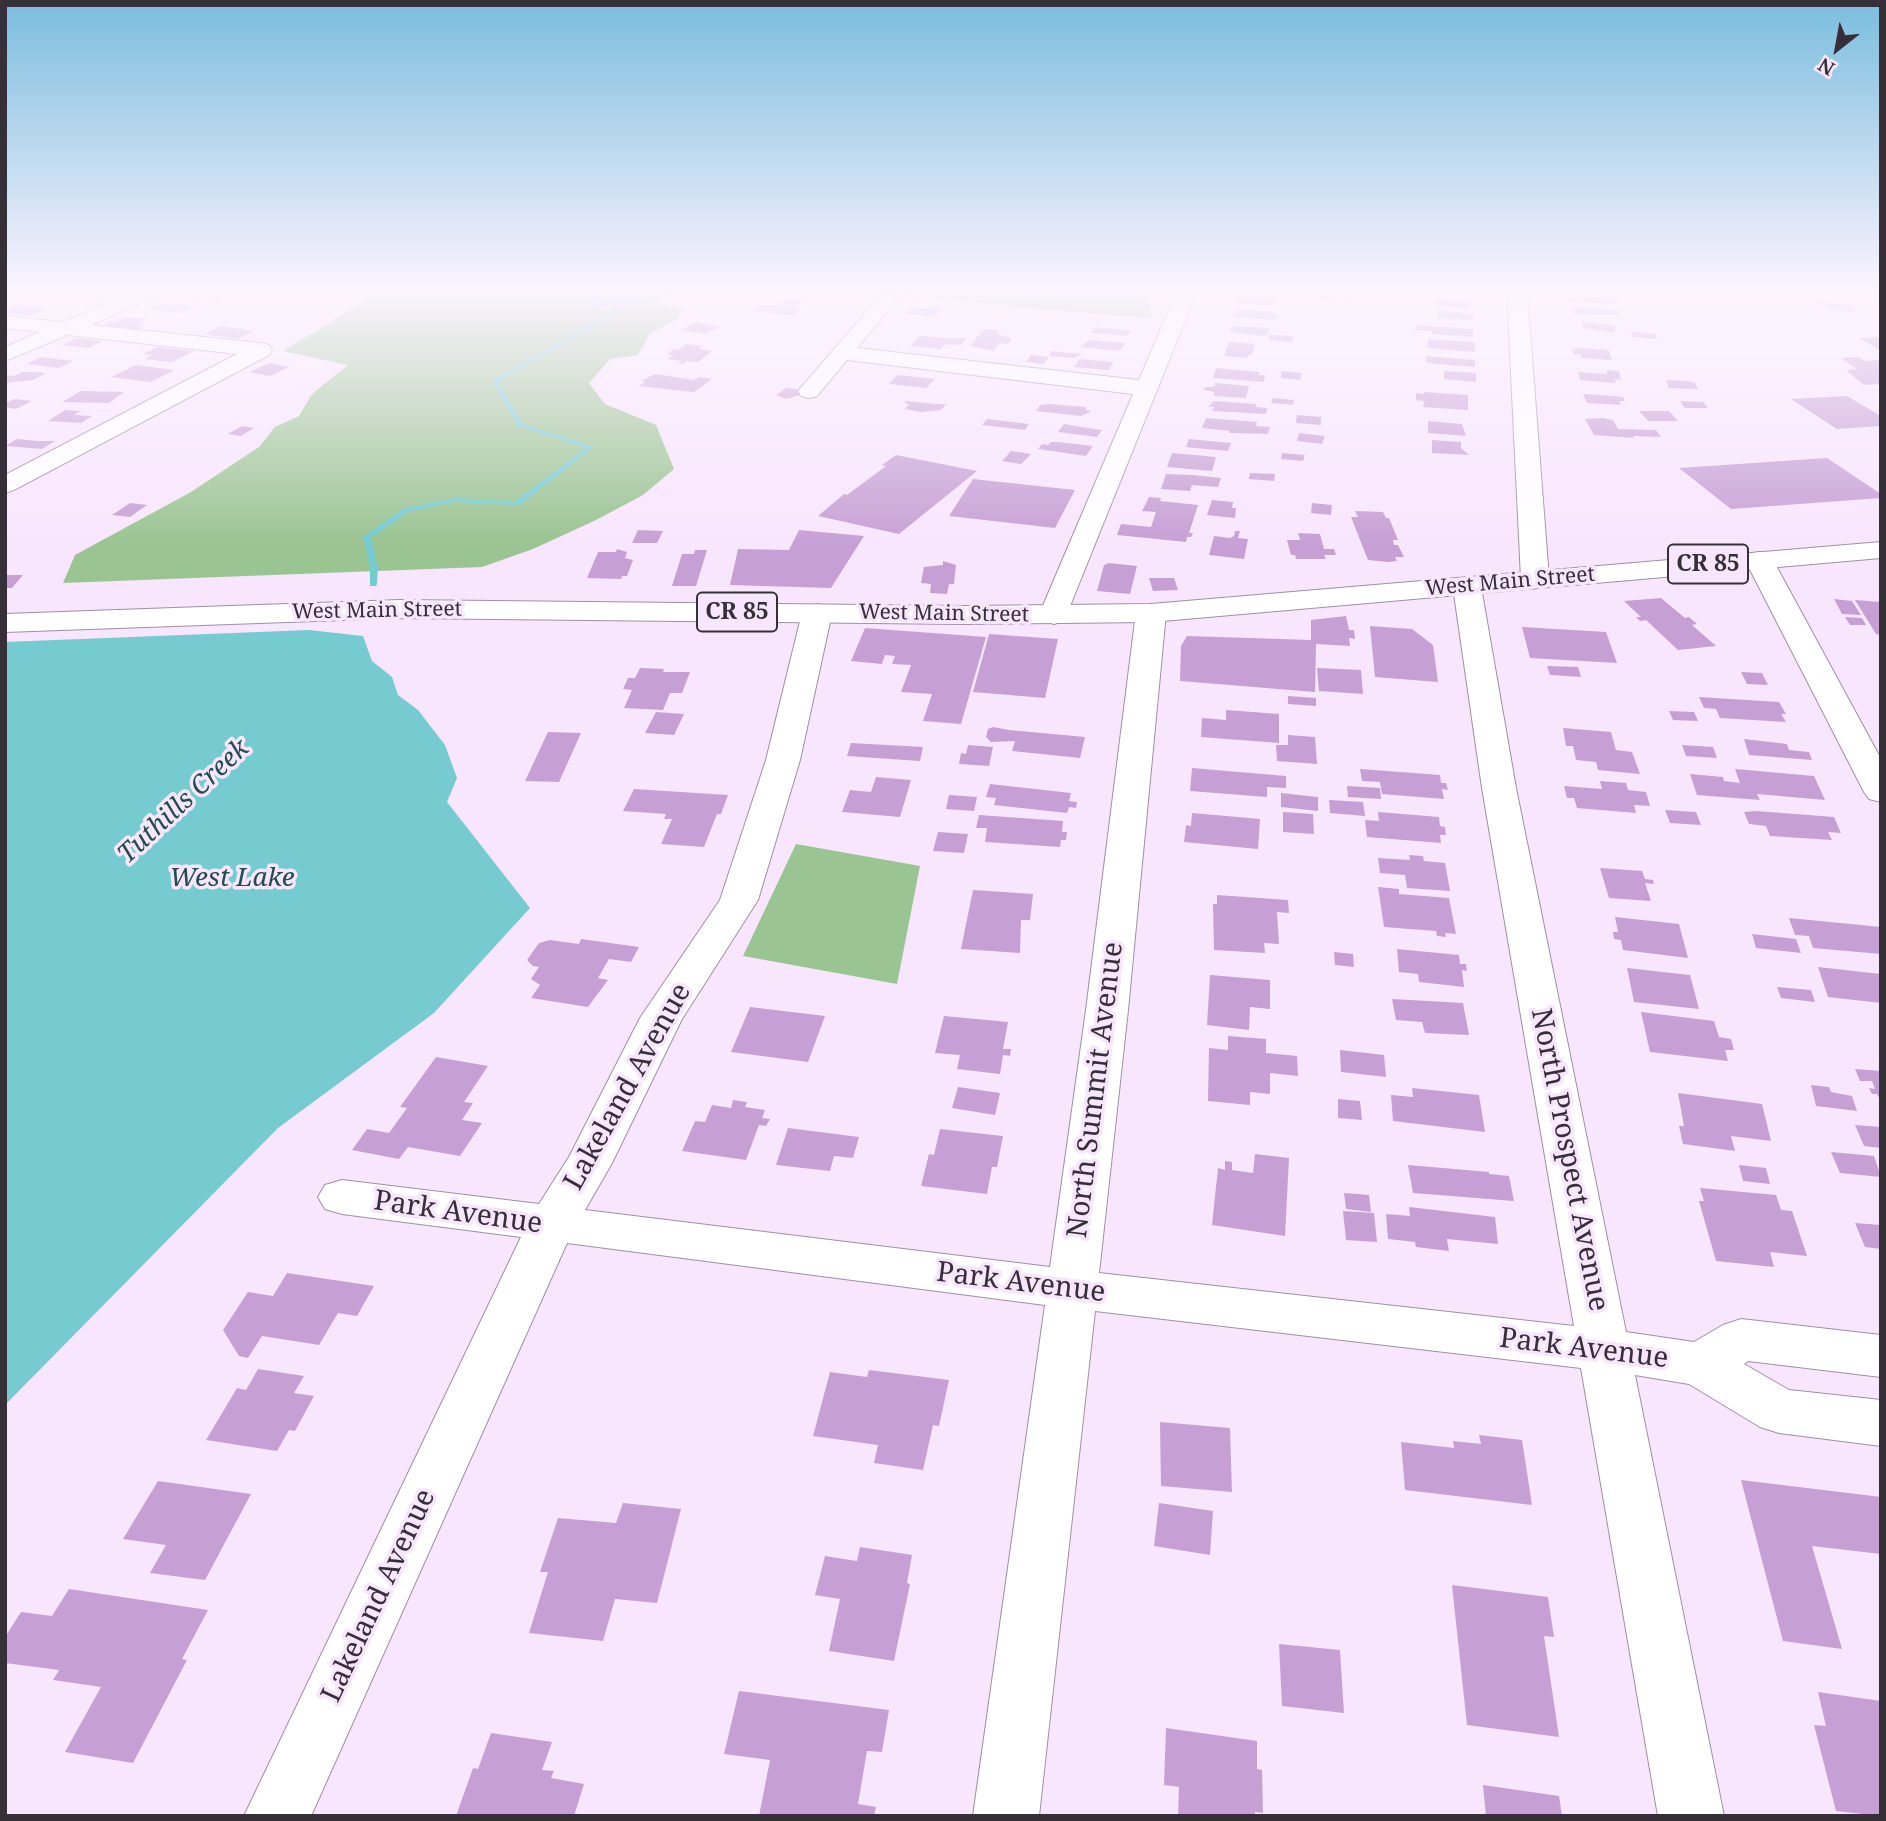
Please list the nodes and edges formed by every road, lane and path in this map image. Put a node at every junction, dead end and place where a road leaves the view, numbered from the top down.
1 (212, 376) edge
2 (822, 376) edge
3 (1046, 376) edge
4 (1150, 376) edge
5 (1522, 376) edge
6 (1145, 387) junction
7 (809, 391) dead end
8 (5, 485) edge
9 (1881, 550) edge
10 (1759, 560) junction
11 (1535, 579) junction
12 (1467, 587) junction
13 (817, 613) junction
14 (1151, 614) junction
15 (1054, 615) junction
16 (5, 623) edge
17 (1881, 792) edge
18 (342, 1198) dead end
19 (551, 1225) junction
20 (1070, 1289) junction
21 (1605, 1350) junction
22 (1881, 1356) edge
23 (1700, 1364) junction
24 (1881, 1423) edge
25 (277, 1816) edge
26 (1006, 1816) edge
27 (1690, 1816) edge

1 - 8 street
2 - 7 street
3 - 6 street
4 - 6 street
5 - 11 street
6 - 15 street
9 - 10 street, West Main Street / CR 85
10 - 11 street, West Main Street / CR 85
10 - 17 street
11 - 12 street, West Main Street / CR 85
12 - 14 street, West Main Street / CR 85
12 - 21 street, North Prospect Avenue
13 - 15 street, West Main Street / CR 85
13 - 16 street, West Main Street / CR 85
13 - 19 street, Lakeland Avenue
14 - 15 street, West Main Street / CR 85
14 - 20 street, North Summit Avenue
18 - 19 street, Park Avenue
19 - 20 street, Park Avenue
19 - 25 street, Lakeland Avenue
20 - 21 street, Park Avenue
20 - 26 street, North Summit Avenue
21 - 23 street, Park Avenue
21 - 27 street, North Prospect Avenue
22 - 23 street, Park Avenue
23 - 24 street, Park Avenue

